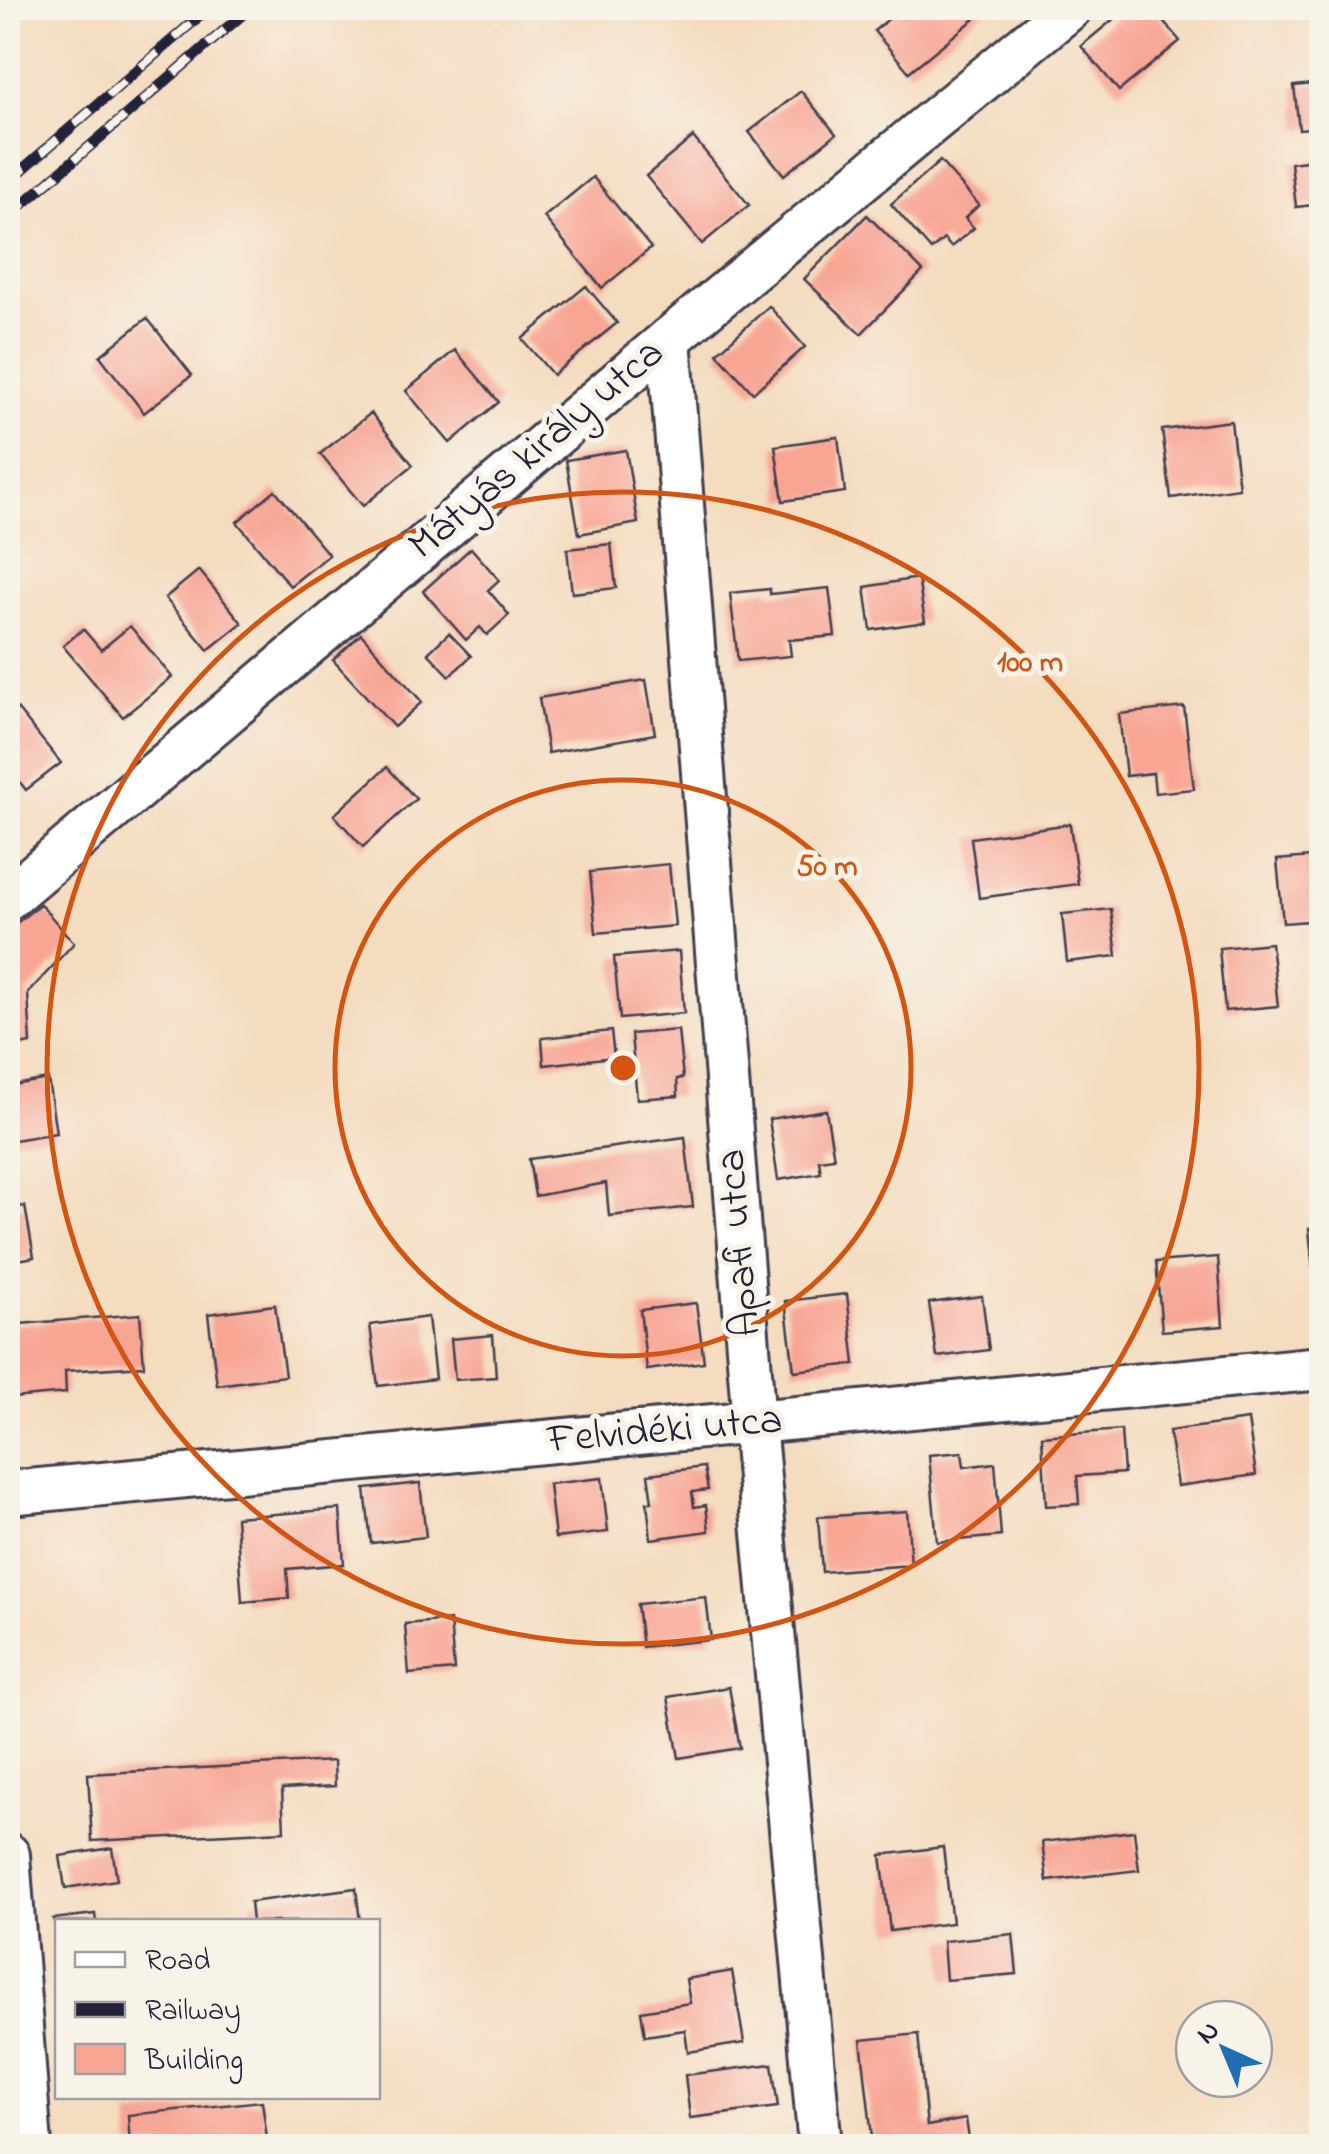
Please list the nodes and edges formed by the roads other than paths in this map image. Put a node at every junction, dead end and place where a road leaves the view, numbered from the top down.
1 (1070, 8) edge
2 (669, 339) junction
3 (8, 898) edge
4 (1322, 1368) edge
5 (754, 1423) junction
6 (8, 1493) edge
7 (8, 1855) edge
8 (30, 2146) edge
9 (820, 2146) edge

1 - 2 street, Mátyás király utca
2 - 3 street, Mátyás király utca
2 - 5 street, Apafi utca
4 - 5 street, Felvidéki utca
5 - 6 street, Felvidéki utca
5 - 9 street, Apafi utca
7 - 8 street

